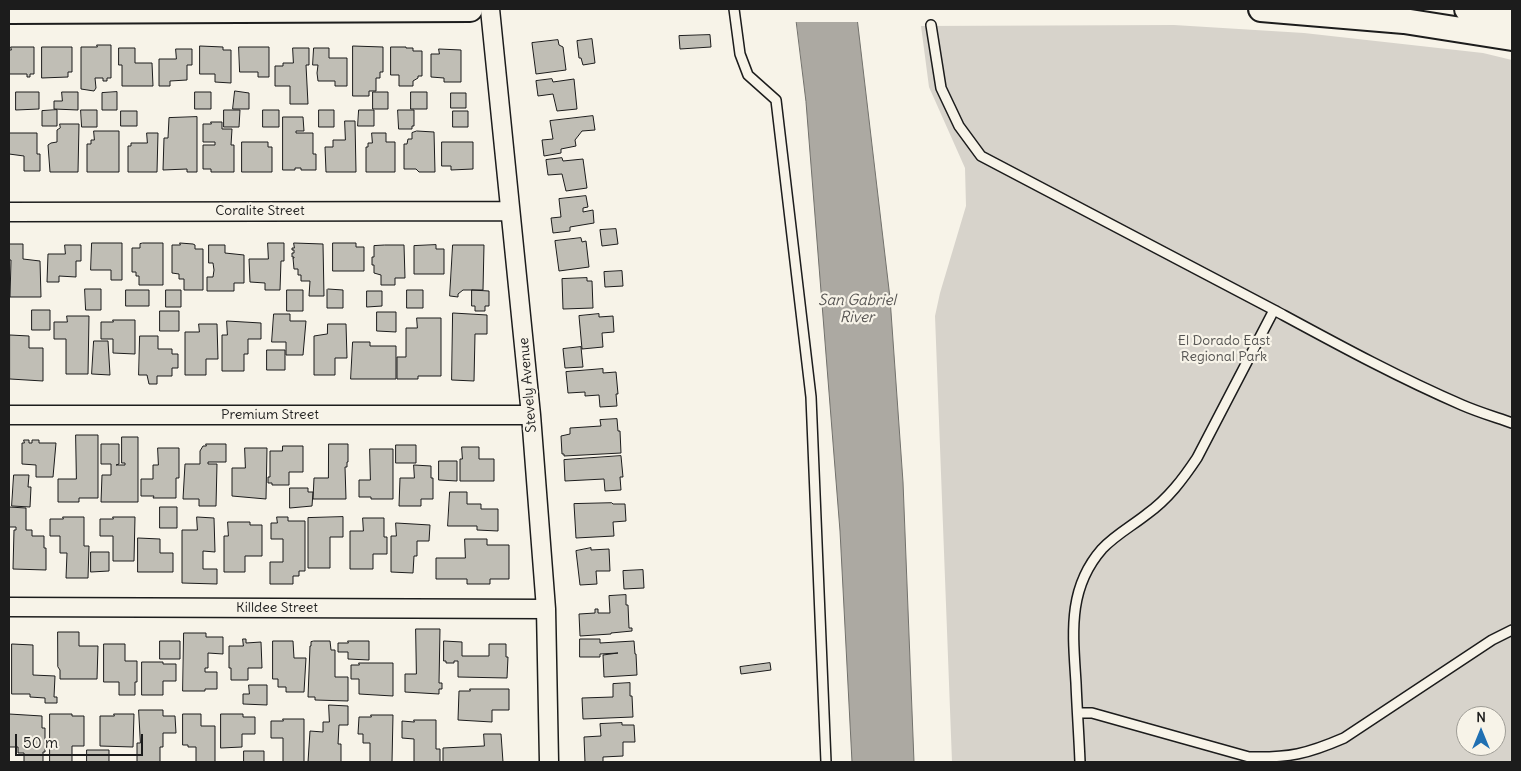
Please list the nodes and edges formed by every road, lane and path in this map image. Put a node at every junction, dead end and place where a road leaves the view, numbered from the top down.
1 (470, 9) edge
2 (490, 9) edge
3 (734, 9) edge
4 (1261, 9) edge
5 (1466, 9) edge
6 (16, 10) edge
7 (1512, 16) edge
8 (931, 24) dead end
9 (1512, 38) edge
10 (510, 211) junction
11 (9, 212) edge
12 (1274, 310) junction
13 (9, 415) edge
14 (531, 415) junction
15 (1512, 423) edge
16 (9, 607) edge
17 (546, 609) junction
18 (1512, 630) edge
19 (1078, 713) junction
20 (549, 762) edge
21 (826, 762) edge
22 (1080, 762) edge

1 - 6 main road
2 - 10 street, Stevely Avenue
3 - 21 lane
4 - 9 main road
5 - 7 main road
8 - 12 lane
10 - 11 street, Coralite Street
10 - 14 street, Stevely Avenue
12 - 15 lane
12 - 19 lane
13 - 14 street, Premium Street
14 - 17 street, Stevely Avenue
16 - 17 street, Killdee Street
17 - 20 street, Stevely Avenue
18 - 19 lane
19 - 22 lane

